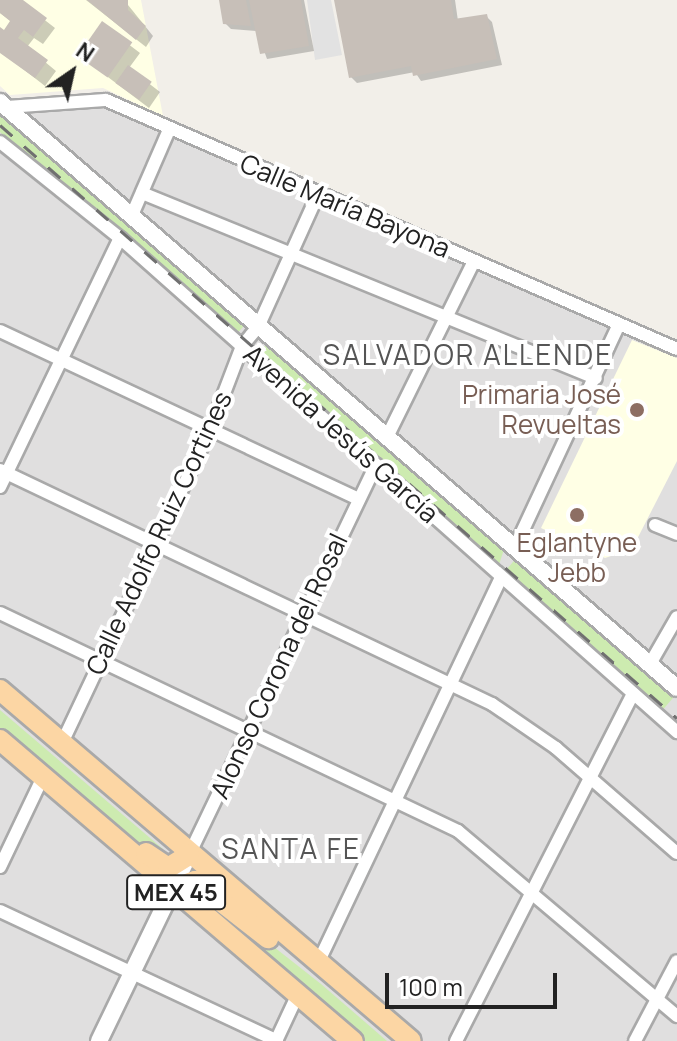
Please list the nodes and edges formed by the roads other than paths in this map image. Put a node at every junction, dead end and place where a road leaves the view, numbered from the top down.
1 (3, 104) edge
2 (169, 130) junction
3 (0, 142) edge
4 (142, 193) junction
5 (318, 194) junction
6 (132, 215) junction
7 (120, 238) junction
8 (290, 254) junction
9 (474, 261) junction
10 (445, 319) junction
11 (619, 324) junction
12 (258, 327) junction
13 (0, 331) edge
14 (242, 346) junction
15 (677, 349) edge
16 (63, 361) junction
17 (596, 378) junction
18 (210, 430) junction
19 (388, 435) junction
20 (376, 464) junction
21 (3, 472) edge
22 (0, 487) edge
23 (359, 499) junction
24 (655, 525) dead end
25 (677, 534) edge
26 (155, 545) junction
27 (516, 545) junction
28 (501, 578) junction
29 (0, 613) edge
30 (304, 615) junction
31 (677, 617) edge
32 (674, 630) edge
33 (100, 662) junction
34 (650, 664) junction
35 (451, 684) junction
36 (677, 688) edge
37 (0, 690) edge
38 (633, 693) junction
39 (677, 732) edge
40 (247, 733) junction
41 (0, 740) edge
42 (62, 743) junction
43 (0, 759) edge
44 (22, 759) junction
45 (43, 777) junction
46 (589, 778) junction
47 (395, 801) junction
48 (74, 804) junction
49 (677, 853) edge
50 (189, 855) junction
51 (0, 867) edge
52 (173, 889) junction
53 (532, 892) junction
54 (0, 911) edge
55 (314, 960) junction
56 (677, 961) edge
57 (132, 973) junction
58 (298, 994) junction
59 (657, 999) junction
60 (677, 1016) edge
61 (99, 1041) edge
62 (276, 1041) edge
63 (353, 1041) edge
64 (411, 1041) edge
65 (456, 1041) edge
66 (635, 1041) edge

1 - 2 street, Calle María Bayona
1 - 6 street, Avenida Jesús García
2 - 4 street
2 - 5 street, Calle María Bayona
3 - 7 street, Avenida Jesús García
4 - 6 street
4 - 8 street
5 - 8 street, Calle Adolfo Ruiz Cortines
5 - 9 street, Calle María Bayona
6 - 12 street, Avenida Jesús García
7 - 14 street, Avenida Jesús García
7 - 16 street
8 - 10 street
8 - 12 street, Calle Adolfo Ruiz Cortines
9 - 10 street
9 - 11 street, Calle María Bayona
10 - 17 street
10 - 19 street
11 - 15 street, Calle María Bayona
11 - 17 street
12 - 14 street, Calle Adolfo Ruiz Cortines
12 - 19 street, Avenida Jesús García
13 - 16 street
14 - 18 street, Calle Adolfo Ruiz Cortines
14 - 20 street, Avenida Jesús García
16 - 18 street
16 - 21 street
17 - 27 street
18 - 23 street
18 - 26 street, Calle Adolfo Ruiz Cortines
19 - 27 street, Avenida Jesús García
20 - 23 street, Alonso Corona del Rosal
20 - 28 street, Avenida Jesús García
21 - 22 street
21 - 26 street
23 - 30 street, Alonso Corona del Rosal
24 - 25 street
26 - 30 street
26 - 33 street, Calle Adolfo Ruiz Cortines
27 - 34 street, Avenida Jesús García
28 - 35 street
28 - 38 street, Avenida Jesús García
29 - 33 street
30 - 35 street
30 - 40 street, Alonso Corona del Rosal
31 - 32 street
32 - 34 street
33 - 40 street
33 - 42 street, Calle Adolfo Ruiz Cortines
34 - 36 street, Avenida Jesús García
35 - 46 street
35 - 47 street
37 - 42 main road, MEX 45
38 - 39 street, Avenida Jesús García
38 - 46 street
40 - 47 street
40 - 50 street, Alonso Corona del Rosal
41 - 44 main road, MEX 45
42 - 50 main road, MEX 45
43 - 44 street
44 - 45 main road, MEX 45
45 - 48 main road, MEX 45
45 - 51 street
46 - 49 street
46 - 53 street
47 - 53 street
47 - 55 street
48 - 50 main road
48 - 52 main road, MEX 45
50 - 52 street, Alonso Corona del Rosal
50 - 55 main road, MEX 45
52 - 55 main road
52 - 57 street, Alonso Corona del Rosal
52 - 58 main road, MEX 45
53 - 59 street
53 - 65 street
54 - 57 street
55 - 64 main road, MEX 45
56 - 59 street
57 - 61 street, Alonso Corona del Rosal
57 - 62 street
58 - 62 street
58 - 63 main road, MEX 45
59 - 60 street
59 - 66 street

